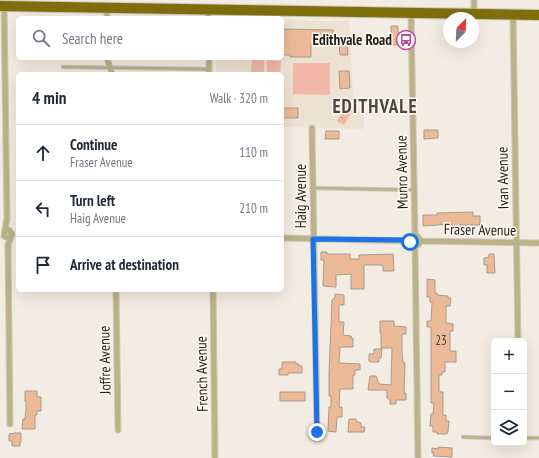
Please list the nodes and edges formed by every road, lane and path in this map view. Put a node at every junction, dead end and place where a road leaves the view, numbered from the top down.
1 (474, 0) edge
2 (23, 3) edge
3 (2, 6) edge
4 (474, 12) edge
5 (107, 13) edge
6 (411, 13) junction
7 (208, 14) edge
8 (443, 14) edge
9 (479, 14) edge
10 (513, 14) junction
11 (539, 15) edge
12 (2, 55) edge
13 (108, 60) edge
14 (209, 60) edge
15 (63, 67) dead end
16 (110, 68) junction
17 (111, 72) edge
18 (209, 72) edge
19 (312, 128) dead end
20 (313, 188) junction
21 (414, 190) junction
22 (6, 233) edge
23 (16, 234) edge
24 (415, 236) junction
25 (284, 238) edge
26 (313, 239) junction
27 (410, 241) junction
28 (420, 241) junction
29 (516, 243) junction
30 (539, 243) edge
31 (415, 246) junction
32 (116, 292) edge
33 (213, 292) edge
34 (518, 338) edge
35 (10, 424) dead end
36 (118, 430) dead end
37 (317, 432) dead end
38 (463, 437) dead end
39 (491, 438) edge
40 (527, 438) edge
41 (539, 438) edge
42 (215, 458) edge
43 (418, 458) edge

1 - 4 street
2 - 3 highway
2 - 5 highway
3 - 12 street
5 - 7 highway
6 - 7 highway
6 - 8 highway
6 - 21 street, Munro Avenue
9 - 10 highway
10 - 11 highway
10 - 29 street, Ivan Avenue
12 - 22 street
13 - 16 street
14 - 18 street
15 - 16 lane
16 - 17 street
16 - 18 lane
19 - 20 street, Haig Avenue
20 - 21 lane
20 - 26 street, Haig Avenue
21 - 24 street, Munro Avenue
22 - 23 street
22 - 35 street
24 - 27 street
24 - 28 street
25 - 26 street
26 - 27 street
26 - 37 street, Haig Avenue
27 - 31 street
28 - 29 street, Fraser Avenue
28 - 31 street
29 - 30 street, Fraser Avenue
29 - 34 street, Ivan Avenue
31 - 43 street
32 - 36 street, Joffre Avenue
33 - 42 street, French Avenue
38 - 39 lane
40 - 41 lane

